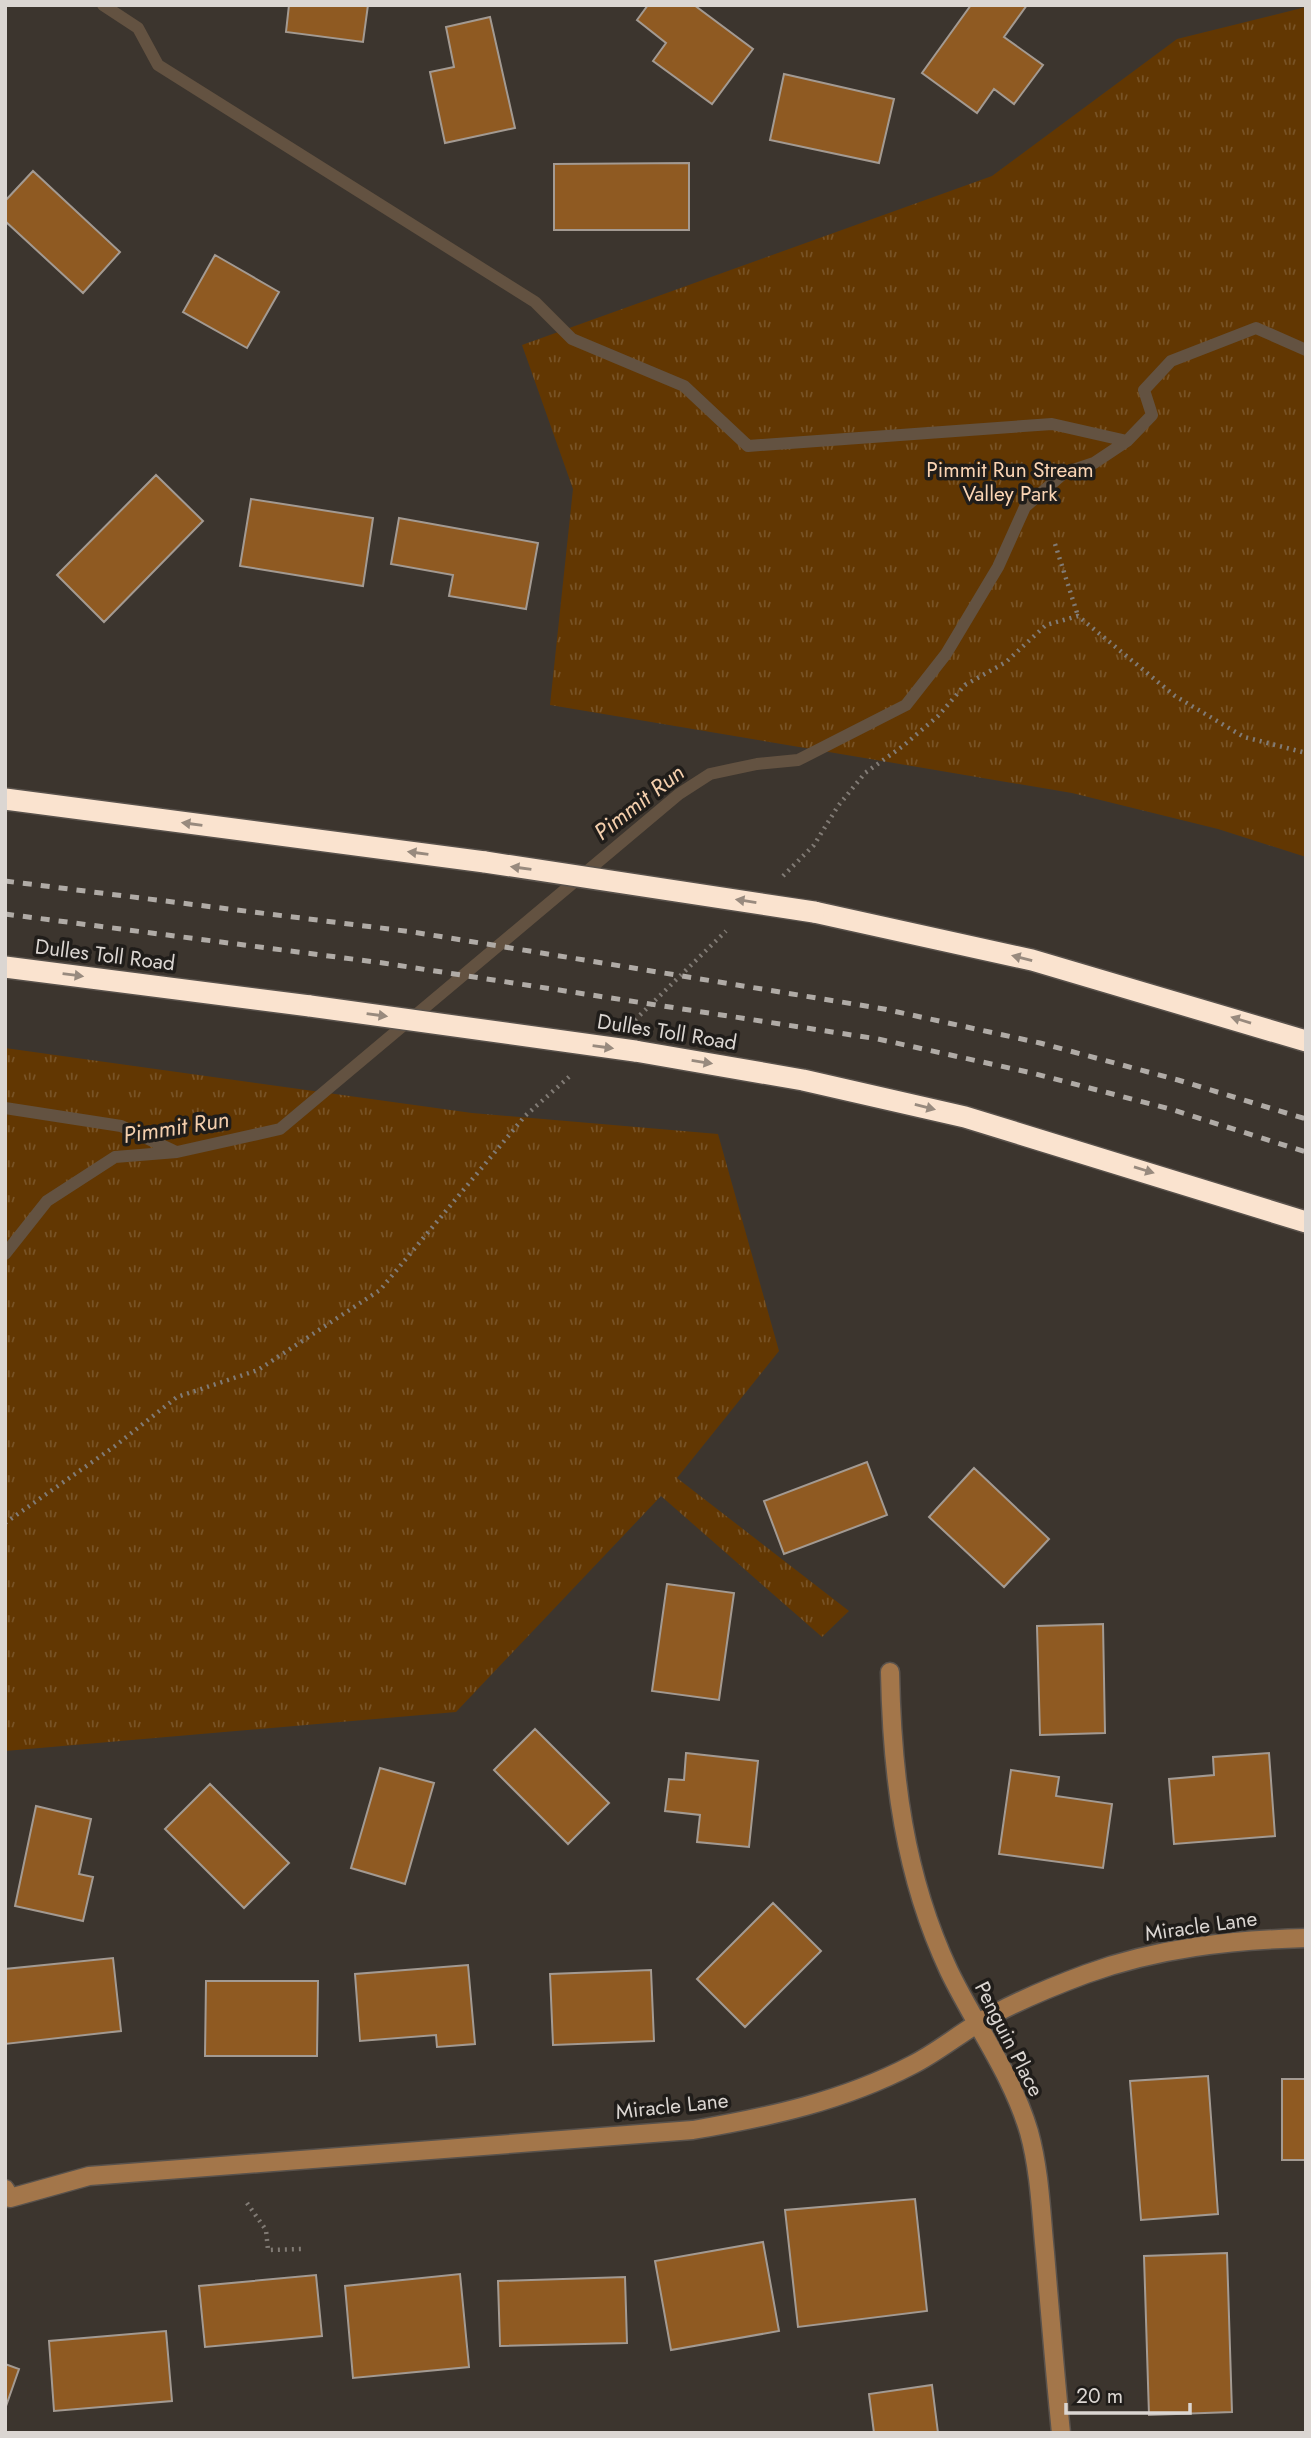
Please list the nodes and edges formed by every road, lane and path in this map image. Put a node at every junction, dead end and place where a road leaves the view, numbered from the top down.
1 (1055, 544) dead end
2 (1078, 615) dead end
3 (5, 799) edge
4 (5, 967) edge
5 (1306, 1041) edge
6 (1306, 1222) edge
7 (890, 1672) dead end
8 (1306, 1938) edge
9 (978, 2023) junction
10 (8, 2193) edge
11 (247, 2203) dead end
12 (303, 2249) dead end
13 (1061, 2433) edge

1 - 2 path
5 -> 3 highway, bridge
4 -> 6 highway, Dulles Toll Road, bridge
7 - 9 street, Penguin Place
8 - 9 street, Miracle Lane
9 - 10 street, Miracle Lane
9 - 13 street, Penguin Place
11 - 12 path

